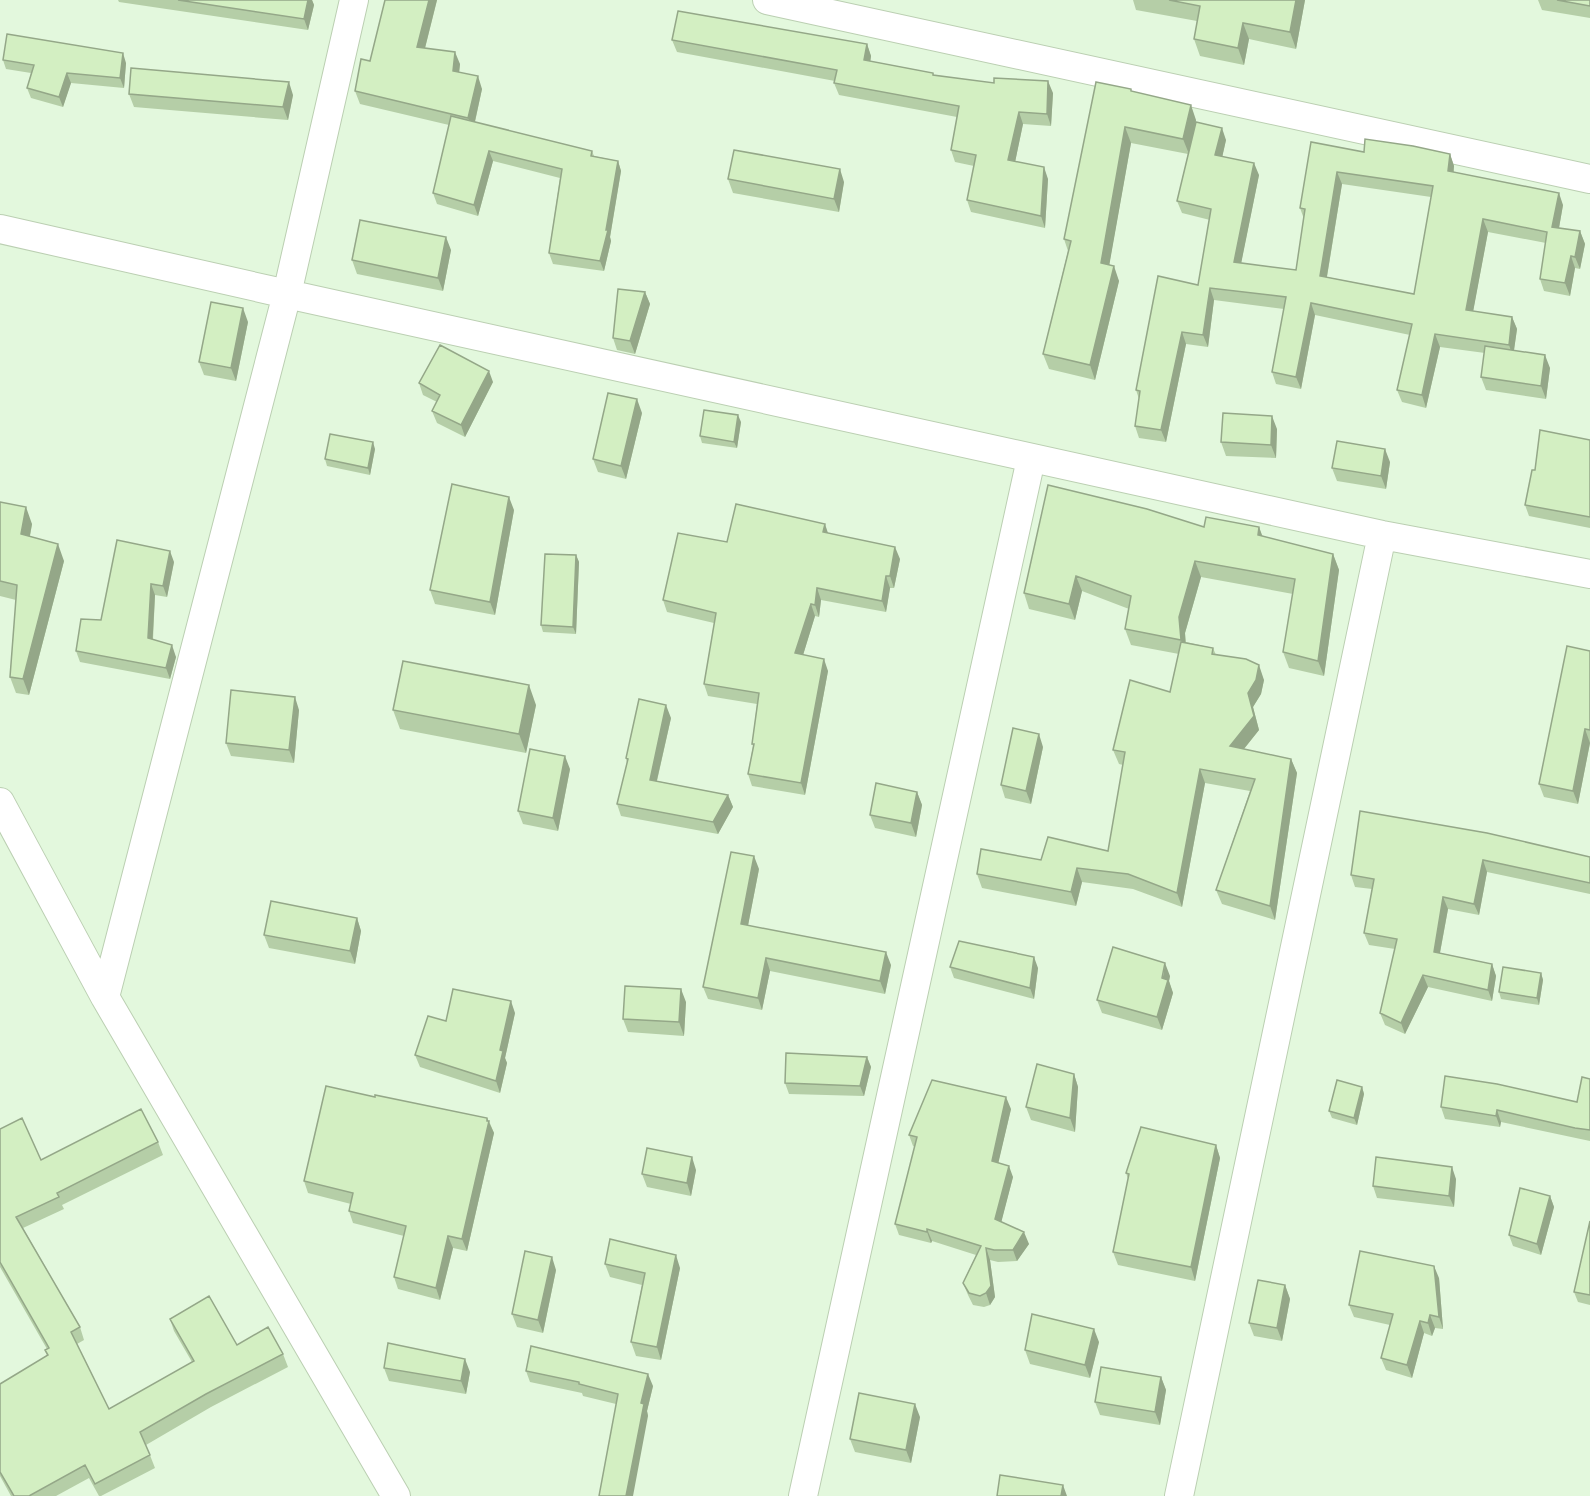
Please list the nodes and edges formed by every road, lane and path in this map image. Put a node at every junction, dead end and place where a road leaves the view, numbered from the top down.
1 (354, 0) edge
2 (766, 0) edge
3 (1590, 179) edge
4 (0, 229) edge
5 (287, 294) junction
6 (1030, 459) junction
7 (1382, 535) junction
8 (1590, 574) edge
9 (0, 802) edge
10 (105, 997) junction
11 (396, 1496) edge
12 (803, 1496) edge
13 (1179, 1496) edge

1 - 5 street
2 - 3 street
4 - 5 street
5 - 6 street
5 - 10 street
6 - 7 street
6 - 12 street
7 - 8 street
7 - 13 street
9 - 10 street
10 - 11 street

